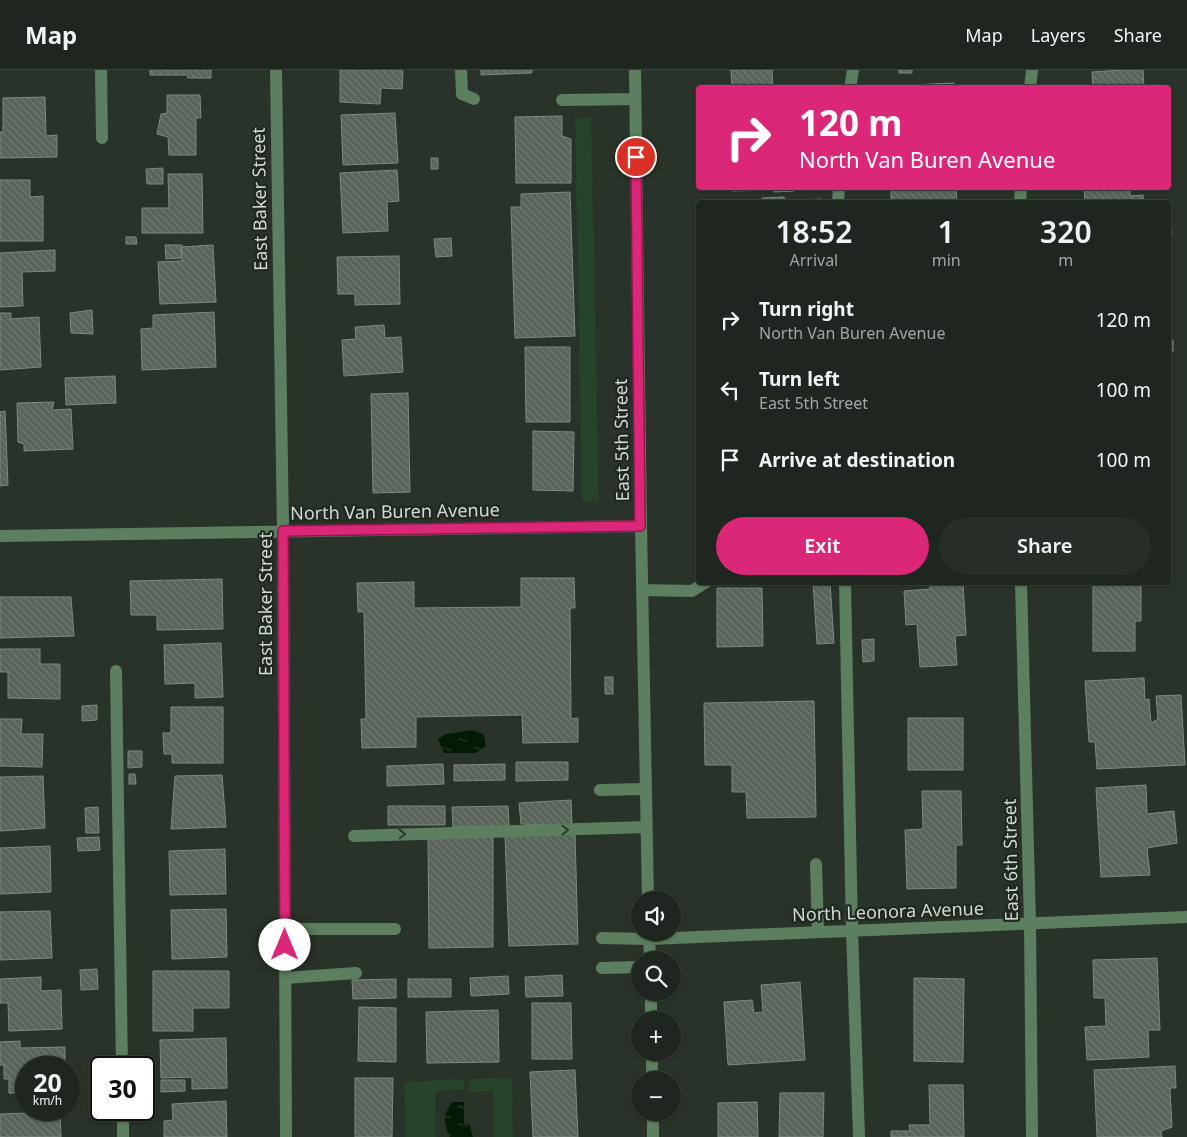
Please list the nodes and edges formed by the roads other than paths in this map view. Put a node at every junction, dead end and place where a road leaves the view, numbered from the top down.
1 (101, 70) edge
2 (276, 70) edge
3 (461, 70) edge
4 (635, 70) edge
5 (853, 70) edge
6 (1032, 70) edge
7 (850, 85) edge
8 (1030, 85) edge
9 (474, 99) dead end
10 (636, 99) junction
11 (562, 100) dead end
12 (102, 138) dead end
13 (640, 526) junction
14 (283, 531) junction
15 (0, 536) edge
16 (701, 585) edge
17 (845, 585) edge
18 (1021, 585) edge
19 (642, 590) junction
20 (116, 670) dead end
21 (646, 789) junction
22 (600, 790) dead end
23 (646, 827) junction
24 (354, 836) dead end
25 (816, 864) dead end
26 (648, 891) edge
27 (1187, 916) edge
28 (1030, 923) junction
29 (285, 929) junction
30 (395, 929) dead end
31 (852, 931) junction
32 (818, 932) junction
33 (681, 935) edge
34 (631, 937) edge
35 (602, 938) dead end
36 (631, 967) edge
37 (602, 968) dead end
38 (356, 973) dead end
39 (285, 978) junction
40 (122, 1056) edge
41 (123, 1121) edge
42 (653, 1121) edge
43 (123, 1137) edge
44 (286, 1137) edge
45 (653, 1137) edge
46 (859, 1137) edge
47 (1032, 1137) edge

1 - 12 street
2 - 14 street, East Baker Street
3 - 9 street
4 - 10 street, East 5th Street
5 - 7 street
6 - 8 street
10 - 11 street
10 - 13 street, East 5th Street
13 - 14 street, North Van Buren Avenue
13 - 19 street, East 5th Street
14 - 15 street, North Van Buren Avenue
14 - 29 street, East Baker Street
16 - 19 street
17 - 31 street
18 - 28 street, East 6th Street
19 - 21 street, East 5th Street
20 - 40 street
21 - 22 street
21 - 23 street, East 5th Street
24 -> 23 street
23 - 26 street, East 5th Street
25 - 32 street
27 - 28 street, North Leonora Avenue
28 - 31 street, North Leonora Avenue
28 - 47 street, East 6th Street
29 - 30 street
29 - 39 street, East Baker Street
31 - 32 street, North Leonora Avenue
31 - 46 street
32 - 33 street, North Leonora Avenue
34 - 35 street, North Leonora Avenue
36 - 37 street
38 - 39 street
39 - 44 street, East Baker Street
41 - 43 street
42 - 45 street

